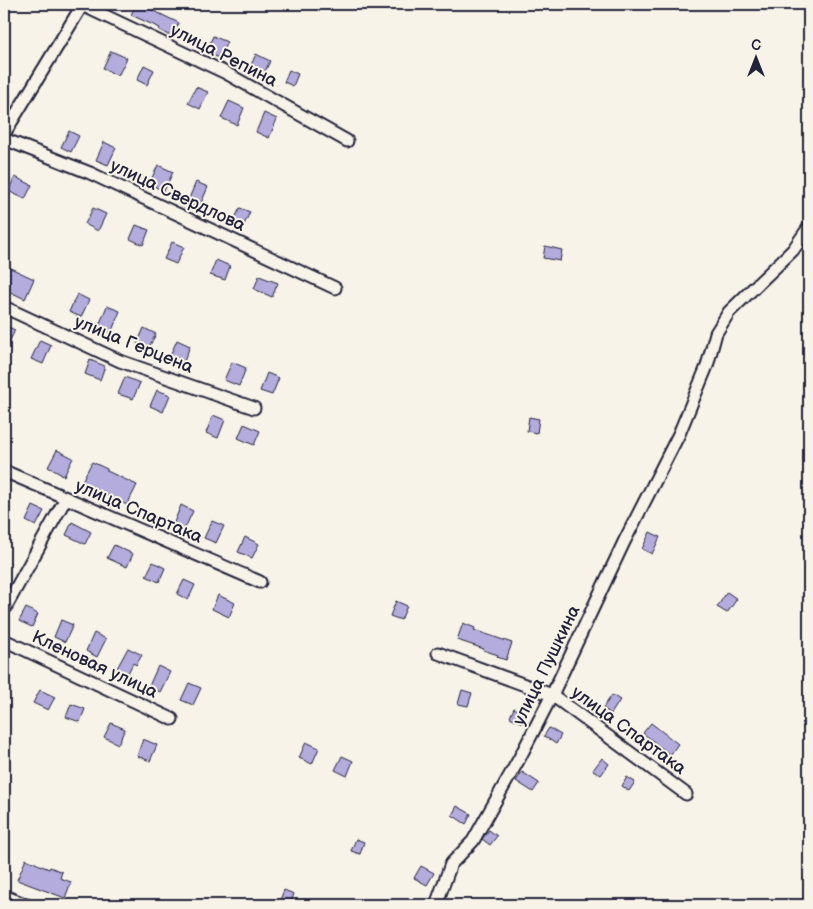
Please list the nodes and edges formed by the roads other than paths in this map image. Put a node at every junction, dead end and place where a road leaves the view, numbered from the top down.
1 (83, 4) edge
2 (4, 134) edge
3 (4, 139) edge
4 (347, 141) dead end
5 (809, 227) edge
6 (335, 288) dead end
7 (4, 307) edge
8 (254, 408) dead end
9 (4, 472) edge
10 (66, 498) junction
11 (260, 582) dead end
12 (4, 610) edge
13 (4, 640) edge
14 (438, 653) dead end
15 (552, 695) junction
16 (172, 719) dead end
17 (686, 794) dead end
18 (4, 896) edge
19 (27, 905) edge
20 (436, 905) edge

1 - 2 street
1 - 4 street, улица Репина
3 - 6 street, улица Свердлова
5 - 15 street, улица Пушкина
7 - 8 street, улица Герцена
9 - 10 street, улица Спартака
10 - 11 street, улица Спартака
10 - 12 street
13 - 16 street, Кленовая улица
14 - 15 street, улица Спартака
15 - 17 street, улица Спартака
15 - 20 street, улица Пушкина
18 - 19 street

